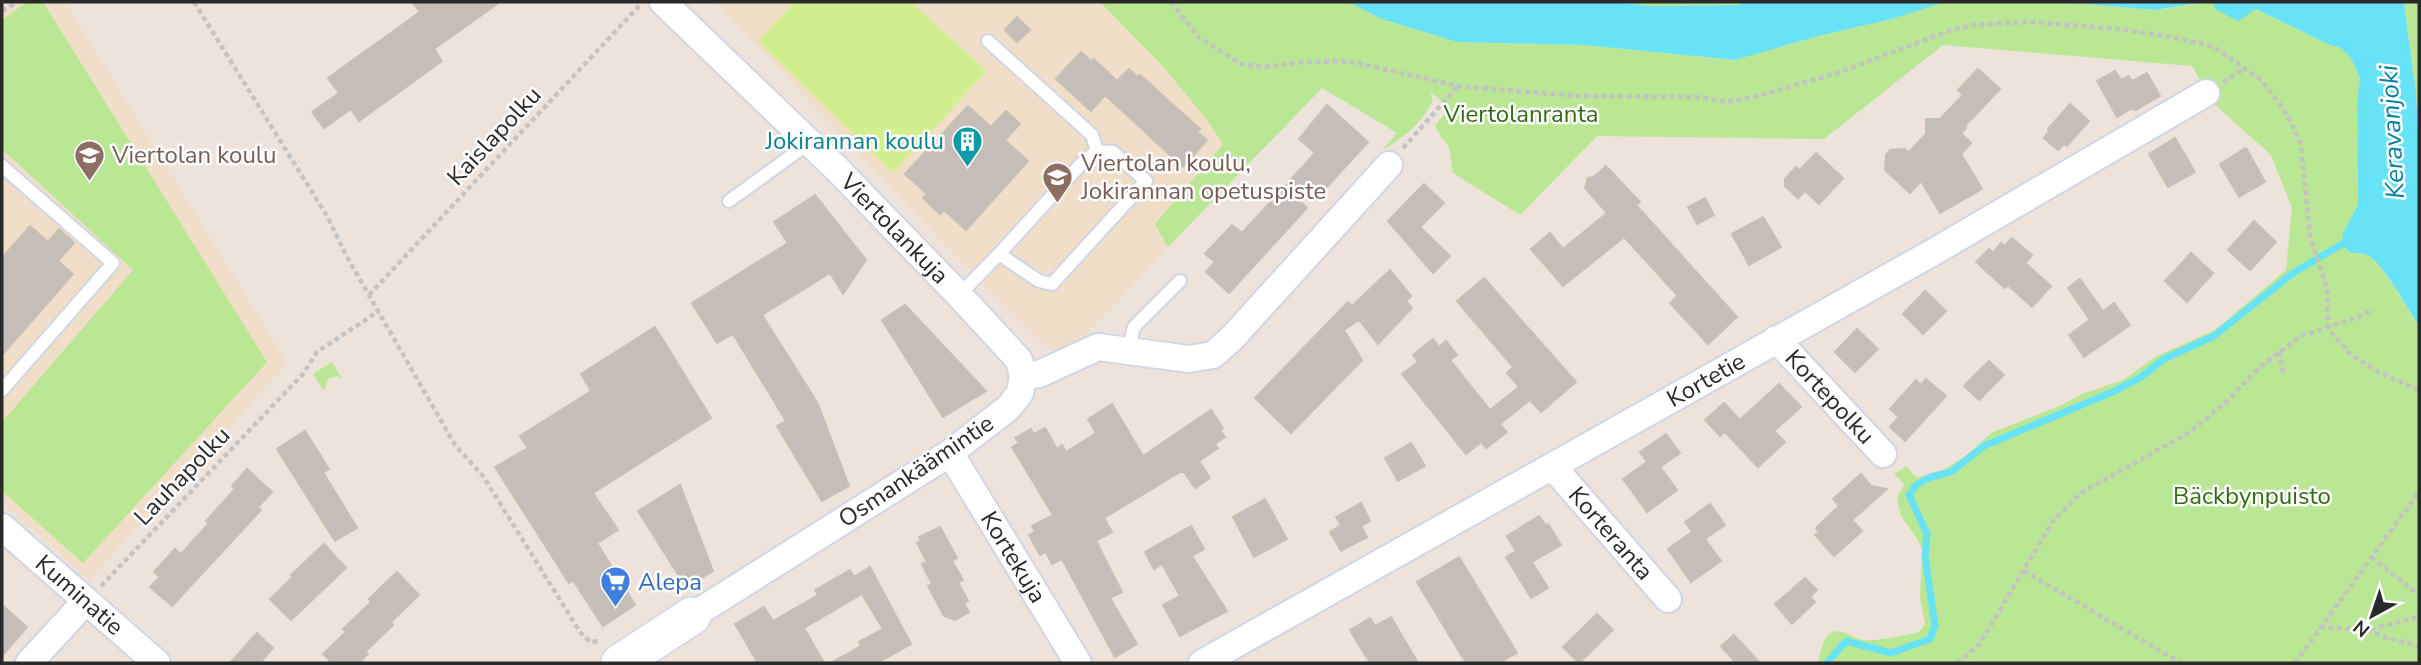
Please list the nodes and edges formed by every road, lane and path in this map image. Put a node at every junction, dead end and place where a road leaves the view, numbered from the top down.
1 (17, 2) edge
2 (194, 2) edge
3 (644, 2) edge
4 (663, 2) edge
5 (1171, 2) edge
6 (2, 11) edge
7 (988, 41) dead end
8 (1458, 86) junction
9 (2206, 93) dead end
10 (809, 143) junction
11 (1097, 151) junction
12 (1389, 165) joint
13 (2, 166) edge
14 (729, 201) dead end
15 (999, 254) junction
16 (1180, 281) dead end
17 (369, 295) junction
18 (958, 295) junction
19 (2373, 309) dead end
20 (379, 311) junction
21 (2328, 326) junction
22 (1776, 339) junction
23 (1128, 351) junction
24 (2279, 351) junction
25 (1023, 376) junction
26 (2284, 376) dead end
27 (2, 390) edge
28 (2419, 390) edge
29 (950, 453) junction
30 (1883, 454) dead end
31 (1553, 467) junction
32 (2419, 492) edge
33 (2, 527) edge
34 (2371, 557) junction
35 (2024, 571) junction
36 (2419, 595) edge
37 (1668, 599) dead end
38 (86, 601) junction
39 (692, 616) joint
40 (2419, 617) edge
41 (2320, 627) junction
42 (2367, 630) junction
43 (590, 642) dead end
44 (2419, 646) edge
45 (29, 663) edge
46 (157, 663) edge
47 (620, 663) edge
48 (1078, 663) edge
49 (1202, 663) edge
50 (1957, 663) edge
51 (2181, 663) edge
52 (2295, 663) edge

1 - 6 path
2 - 17 path
3 - 17 path, Kaislapolku
4 - 10 street, Viertolankuja
5 - 8 path
7 - 11 lane
8 - 12 path
8 - 21 path
9 - 22 street, Kortetie
10 - 14 lane
10 - 18 street, Viertolankuja
11 - 15 lane
11 - 15 lane
12 - 23 street
13 - 27 lane
15 - 18 lane
16 - 23 lane
17 - 20 path
18 - 25 street, Viertolankuja
19 - 21 path
20 - 38 path, Lauhapolku
20 - 43 path
21 - 24 path
21 - 28 path
22 - 30 street, Kortepolku
22 - 31 street, Kortetie
23 - 25 street
24 - 26 path
24 - 35 path
25 - 29 street, Osmankäämintie
29 - 39 street, Osmankäämintie
29 - 48 street, Kortekuja
31 - 37 street, Korteranta
31 - 49 street, Kortetie
32 - 34 path
33 - 38 street, Kuminatie
34 - 36 path
34 - 41 path
35 - 50 path
35 - 51 path
38 - 45 street
38 - 46 street, Kuminatie
39 - 47 street, Osmankäämintie
40 - 42 path
41 - 42 path
41 - 52 path
42 - 44 path

